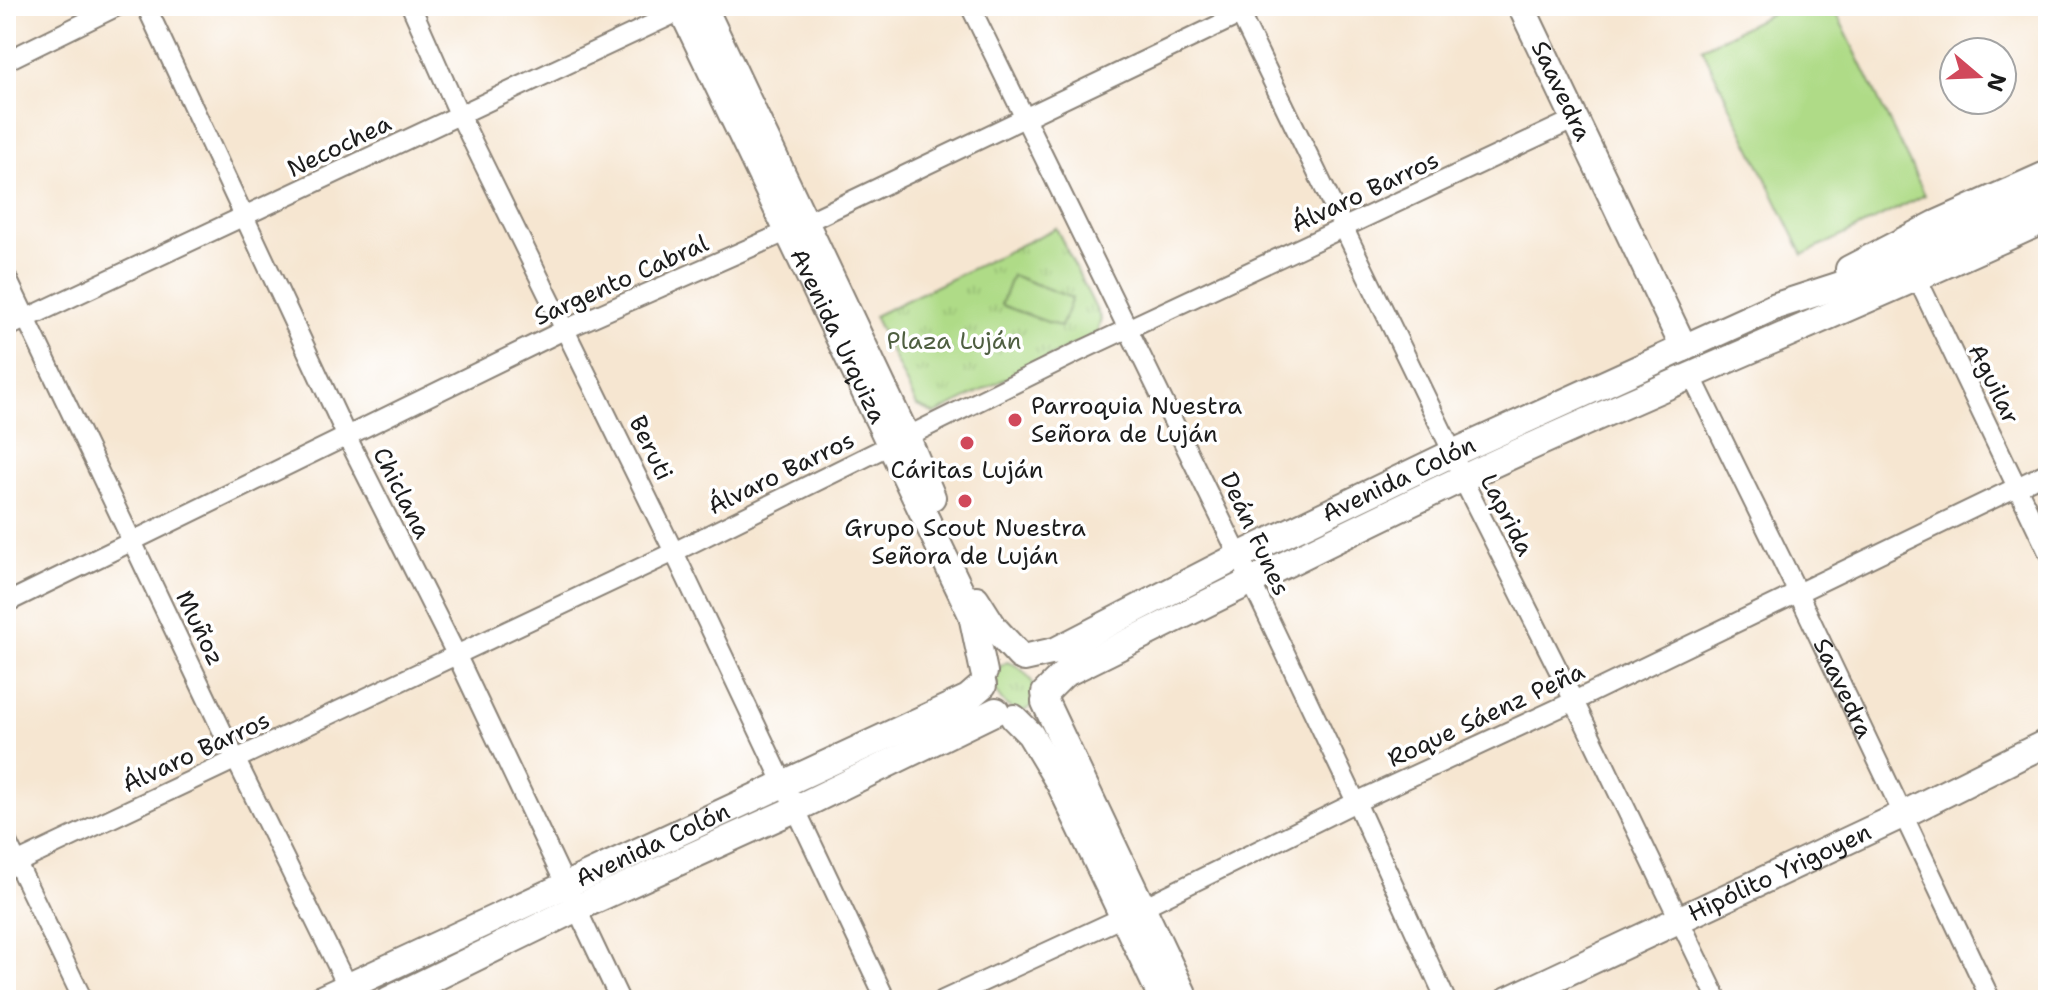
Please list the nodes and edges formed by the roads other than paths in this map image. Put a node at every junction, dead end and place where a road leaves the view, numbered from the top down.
1 (118, 6) edge
2 (146, 6) edge
3 (411, 6) edge
4 (970, 6) edge
5 (1258, 6) edge
6 (1521, 6) edge
7 (2046, 6) edge
8 (689, 7) edge
9 (1238, 10) edge
10 (2048, 12) edge
11 (6, 61) edge
12 (459, 114) junction
13 (1024, 118) junction
14 (1575, 119) junction
15 (2048, 174) edge
16 (2048, 195) edge
17 (244, 218) junction
18 (2048, 218) edge
19 (795, 227) junction
20 (1346, 228) junction
21 (1910, 272) junction
22 (6, 276) edge
23 (1776, 306) junction
24 (27, 318) junction
25 (6, 328) edge
26 (1129, 328) junction
27 (566, 329) junction
28 (1684, 348) junction
29 (1692, 377) junction
30 (347, 437) junction
31 (898, 442) junction
32 (1453, 453) junction
33 (2048, 472) edge
34 (1462, 478) junction
35 (2017, 487) junction
36 (132, 543) junction
37 (674, 552) junction
38 (2048, 552) edge
39 (1239, 556) junction
40 (1251, 582) junction
41 (1798, 593) junction
42 (6, 603) edge
43 (456, 654) junction
44 (1022, 657) junction
45 (984, 678) junction
46 (1045, 698) junction
47 (1574, 701) junction
48 (1005, 714) junction
49 (2048, 742) edge
50 (236, 760) junction
51 (783, 784) junction
52 (1356, 802) junction
53 (795, 809) junction
54 (1902, 815) junction
55 (6, 840) edge
56 (12, 866) edge
57 (565, 884) junction
58 (577, 908) junction
59 (1133, 912) junction
60 (1680, 919) junction
61 (351, 993) edge
62 (83, 1000) edge
63 (319, 1000) edge
64 (389, 1000) edge
65 (620, 1000) edge
66 (886, 1000) edge
67 (943, 1000) edge
68 (1163, 1000) edge
69 (1186, 1000) edge
70 (1446, 1000) edge
71 (1508, 1000) edge
72 (1718, 1000) edge
73 (1991, 1000) edge

1 - 11 street
2 - 17 street, Chiclana
3 - 12 street, Beruti
4 - 13 street, Deán Funes
5 - 9 street, Sargento Cabral
6 - 14 main road, Saavedra
7 - 10 lane
8 - 12 street, Necochea
8 - 19 main road, Avenida Urquiza
9 - 13 street, Sargento Cabral
9 - 20 street, Laprida
12 - 17 street, Necochea
12 - 27 street, Beruti
13 - 19 street, Sargento Cabral
13 - 26 street, Deán Funes
14 - 20 street, Álvaro Barros
14 - 28 main road, Saavedra
15 - 23 main road, Avenida Colón
16 - 21 main road, Avenida Colón
17 - 24 street, Necochea
17 - 30 street, Chiclana
18 - 21 main road, Avenida Colón
19 - 27 street, Sargento Cabral
19 - 31 main road, Avenida Urquiza
20 - 26 street, Álvaro Barros
20 - 32 street, Laprida
21 - 23 main road, Avenida Colón
21 - 29 main road, Avenida Colón
21 - 35 street, Aguilar
22 - 24 street, Muñoz
23 - 28 main road, Avenida Colón
24 - 25 street, Necochea
24 - 36 street, Muñoz
26 - 31 street, Álvaro Barros
26 - 39 street, Deán Funes
27 - 30 street, Sargento Cabral
27 - 37 street, Beruti
28 - 32 main road, Avenida Colón
29 - 34 main road, Avenida Colón
29 - 41 street, Saavedra
30 - 36 street, Sargento Cabral
30 - 43 street, Chiclana
31 - 37 street, Álvaro Barros
31 - 44 main road, Avenida Urquiza
31 - 45 main road, Avenida Urquiza
32 - 34 street, Laprida
32 - 39 main road, Avenida Colón
33 - 35 street, Roque Sáenz Peña
34 - 40 main road, Avenida Colón
34 - 47 street, Laprida
35 - 38 street, Aguilar
35 - 41 street, Roque Sáenz Peña
36 - 42 street, Sargento Cabral
36 - 50 street, Muñoz
37 - 43 street, Álvaro Barros
37 - 51 street, Beruti
39 - 40 street, Deán Funes
39 - 44 main road, Avenida Colón
40 - 46 main road, Avenida Colón
40 - 52 street, Deán Funes
41 - 47 street, Roque Sáenz Peña
41 - 54 street, Saavedra
43 - 50 street, Álvaro Barros
43 - 57 street, Chiclana
44 - 45 main road
44 - 46 main road
45 - 48 main road
45 - 51 main road, Avenida Colón
46 - 48 main road
46 - 59 main road
47 - 52 street, Roque Sáenz Peña
47 - 60 street, Laprida
48 - 53 main road, Avenida Colón
48 - 59 main road
49 - 54 main road, Hipólito Yrigoyen
50 - 56 street, Álvaro Barros
50 - 61 street, Muñoz
51 - 53 street, Beruti
51 - 57 main road, Avenida Colón
52 - 59 street, Roque Sáenz Peña
52 - 70 street, Deán Funes
53 - 58 main road, Avenida Colón
53 - 66 street, Beruti
54 - 60 main road, Hipólito Yrigoyen
54 - 73 street, Saavedra
55 - 56 street
56 - 62 street
57 - 58 street, Chiclana
57 - 61 main road, Avenida Colón
58 - 64 main road, Avenida Colón
58 - 65 street, Chiclana
59 - 67 street, Roque Sáenz Peña
59 - 68 main road
59 - 69 main road
60 - 71 main road, Hipólito Yrigoyen
60 - 72 street, Laprida
61 - 63 main road, Avenida Colón

